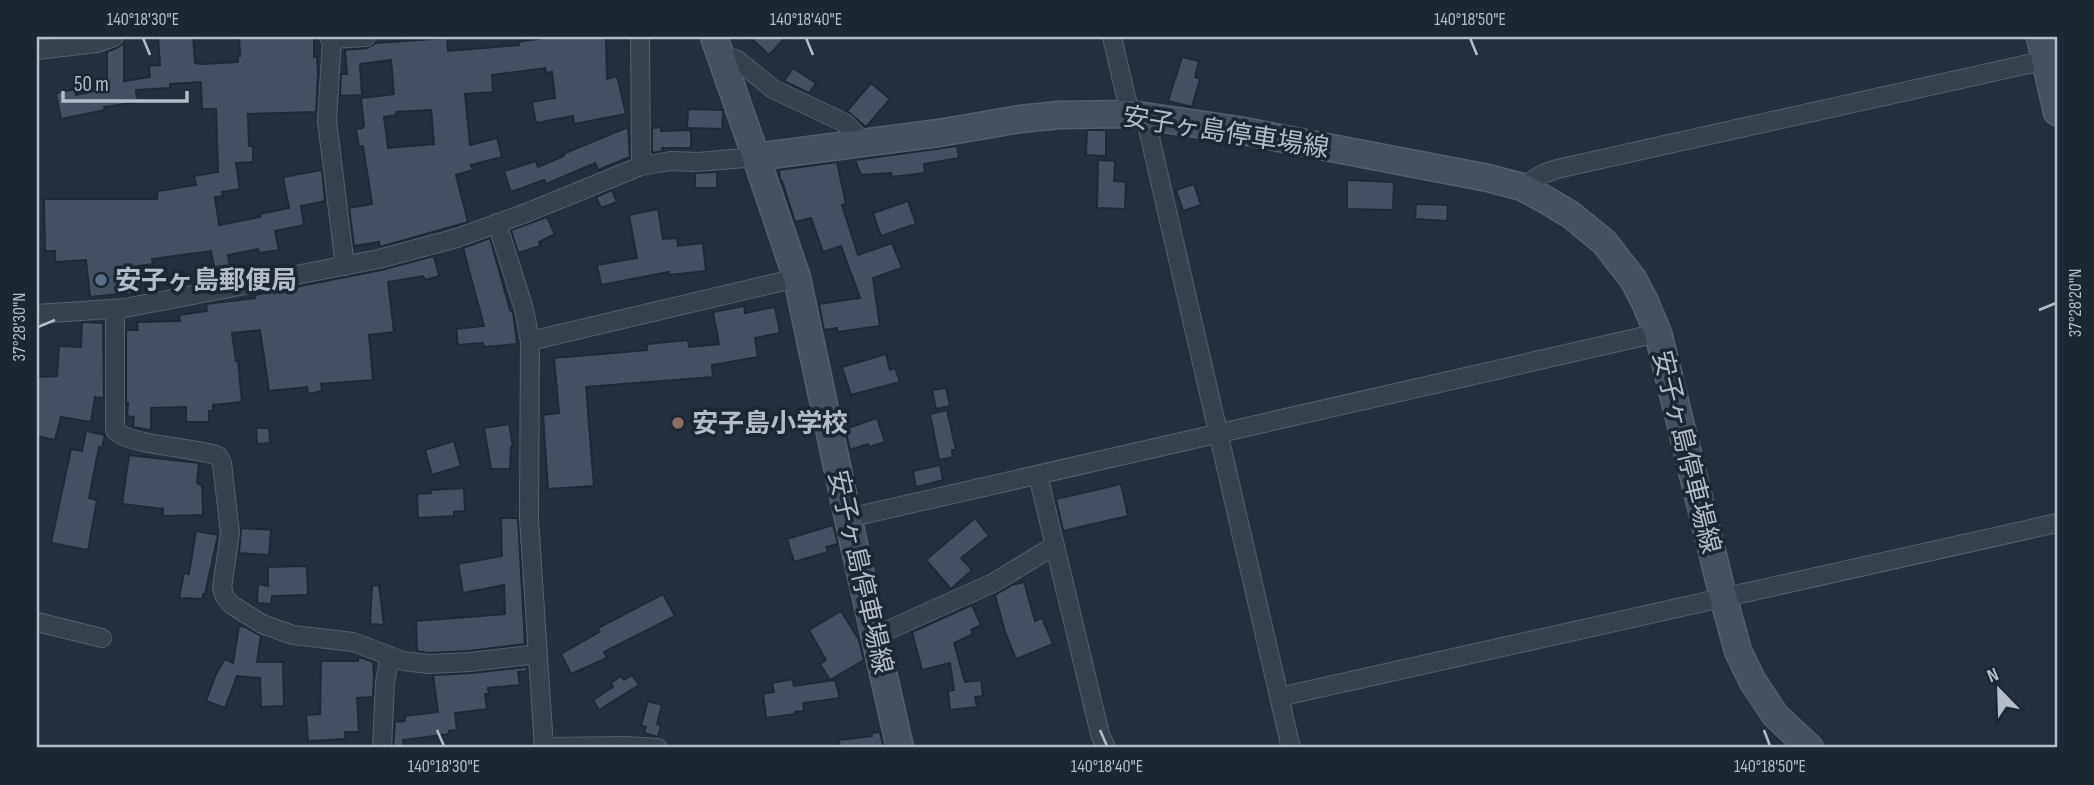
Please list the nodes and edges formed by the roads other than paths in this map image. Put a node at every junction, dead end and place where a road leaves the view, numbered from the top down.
1 (114, 37) edge
2 (366, 37) edge
3 (640, 37) edge
4 (1112, 37) edge
5 (331, 38) edge
6 (717, 46) edge
7 (2043, 48) edge
8 (37, 50) edge
9 (2057, 112) edge
10 (1138, 115) junction
11 (864, 143) junction
12 (756, 157) junction
13 (641, 166) junction
14 (1522, 187) junction
15 (497, 223) junction
16 (345, 266) junction
17 (797, 278) junction
18 (115, 309) junction
19 (37, 314) edge
20 (1658, 333) junction
21 (530, 341) junction
22 (1219, 433) junction
23 (1038, 475) junction
24 (848, 518) junction
25 (2057, 523) edge
26 (1055, 547) junction
27 (1723, 596) junction
28 (37, 622) edge
29 (875, 636) junction
30 (102, 638) dead end
31 (538, 654) junction
32 (390, 656) junction
33 (1279, 696) junction
34 (382, 748) edge
35 (544, 748) edge
36 (658, 748) edge
37 (900, 748) edge
38 (1106, 748) edge
39 (1291, 748) edge
40 (1810, 748) edge

1 - 8 street
2 - 5 street
3 - 13 street
4 - 10 street
5 - 16 street
6 - 11 street
6 - 12 main road
7 - 9 main road
7 - 14 street
10 - 11 main road, 安子ヶ島停車場線
10 - 14 main road, 安子ヶ島停車場線
10 - 22 street
11 - 12 main road, 安子ヶ島停車場線
12 - 13 street
12 - 17 main road, 安子ヶ島停車場線
13 - 15 street
14 - 20 main road, 安子ヶ島停車場線
15 - 16 street
15 - 21 street
16 - 18 street
17 - 21 street
17 - 24 main road, 安子ヶ島停車場線
18 - 19 street
18 - 32 street
20 - 22 street
20 - 27 main road, 安子ヶ島停車場線
21 - 31 street
22 - 23 street
22 - 33 street
23 - 24 street
23 - 26 street
24 - 29 main road, 安子ヶ島停車場線
25 - 27 street
26 - 29 street
26 - 38 street
27 - 33 street
27 - 40 main road, 安子ヶ島停車場線
28 - 30 street
29 - 37 main road, 安子ヶ島停車場線
31 - 32 street
31 - 35 street
32 - 34 street
33 - 39 street
35 - 36 street

